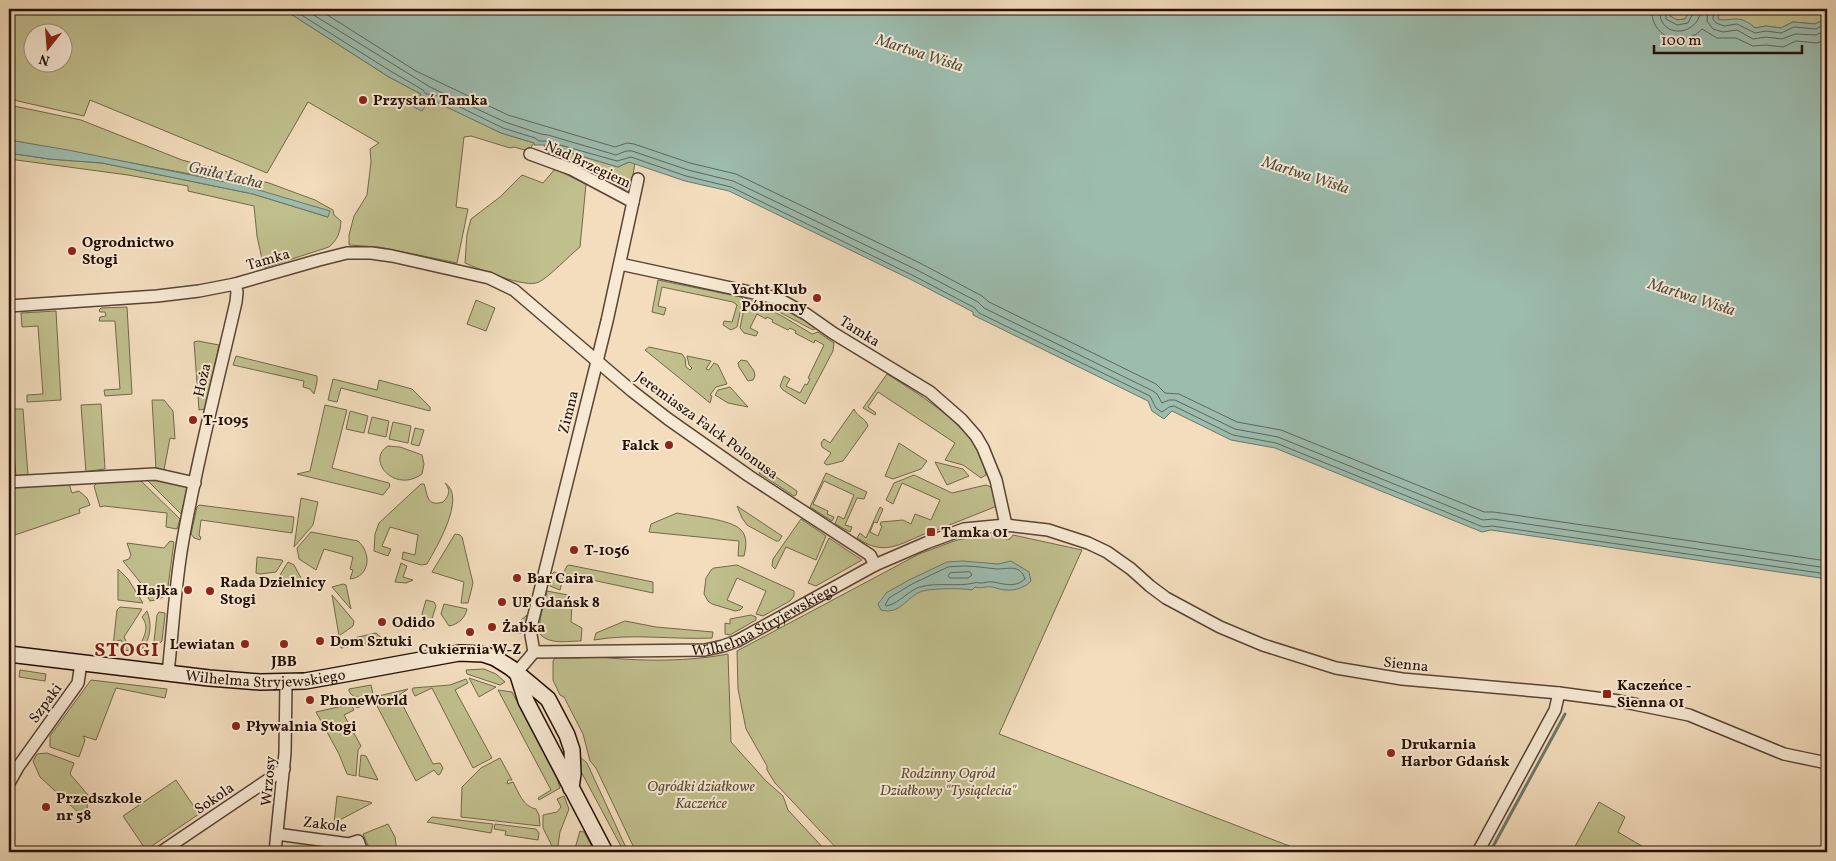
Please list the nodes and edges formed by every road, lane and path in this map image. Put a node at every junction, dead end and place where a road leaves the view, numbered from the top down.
1 (530, 154) dead end
2 (638, 179) dead end
3 (633, 202) junction
4 (620, 264) junction
5 (235, 284) junction
6 (528, 301) joint
7 (9, 306) edge
8 (596, 360) junction
9 (9, 482) edge
10 (195, 483) junction
11 (1006, 525) junction
12 (875, 565) junction
13 (534, 652) junction
14 (9, 654) edge
15 (81, 663) junction
16 (517, 672) junction
17 (168, 673) junction
18 (286, 682) junction
19 (1559, 693) junction
20 (1827, 763) edge
21 (284, 769) junction
22 (9, 783) edge
23 (571, 788) junction
24 (278, 834) junction
25 (173, 848) edge
26 (161, 852) edge
27 (275, 852) edge
28 (362, 852) edge
29 (605, 852) edge
30 (1478, 852) edge

1 - 3 street, Nad Brzegiem
2 - 3 street, Zimna
3 - 4 street, Zimna
4 - 8 street, Zimna
4 - 11 street, Tamka
5 - 6 street, Tamka
5 - 7 street, Tamka
5 - 10 street, Hoża
6 - 8 street, Jeremiasza Falck Polonusa
8 - 12 street, Jeremiasza Falck Polonusa
8 - 13 street, Zimna
9 - 10 street
10 - 17 street, Hoża
11 - 12 street, Wilhelma Stryjewskiego
11 - 19 street, Sienna
12 - 13 street, Wilhelma Stryjewskiego
13 - 16 street
14 - 15 street, Wilhelma Stryjewskiego
15 - 17 street, Wilhelma Stryjewskiego
15 - 22 street, Szpaki
16 - 18 street, Wilhelma Stryjewskiego
16 - 23 street
16 - 23 street, Wilhelma Stryjewskiego
17 - 18 street, Wilhelma Stryjewskiego
18 - 21 street, Wrzosy
19 - 20 street, Sienna
19 - 30 street
21 - 24 street, Wrzosy
21 - 25 street, Sokola
23 - 29 street
24 - 27 street, Wrzosy
24 - 28 street, Zakole
25 - 26 street, Sokola

